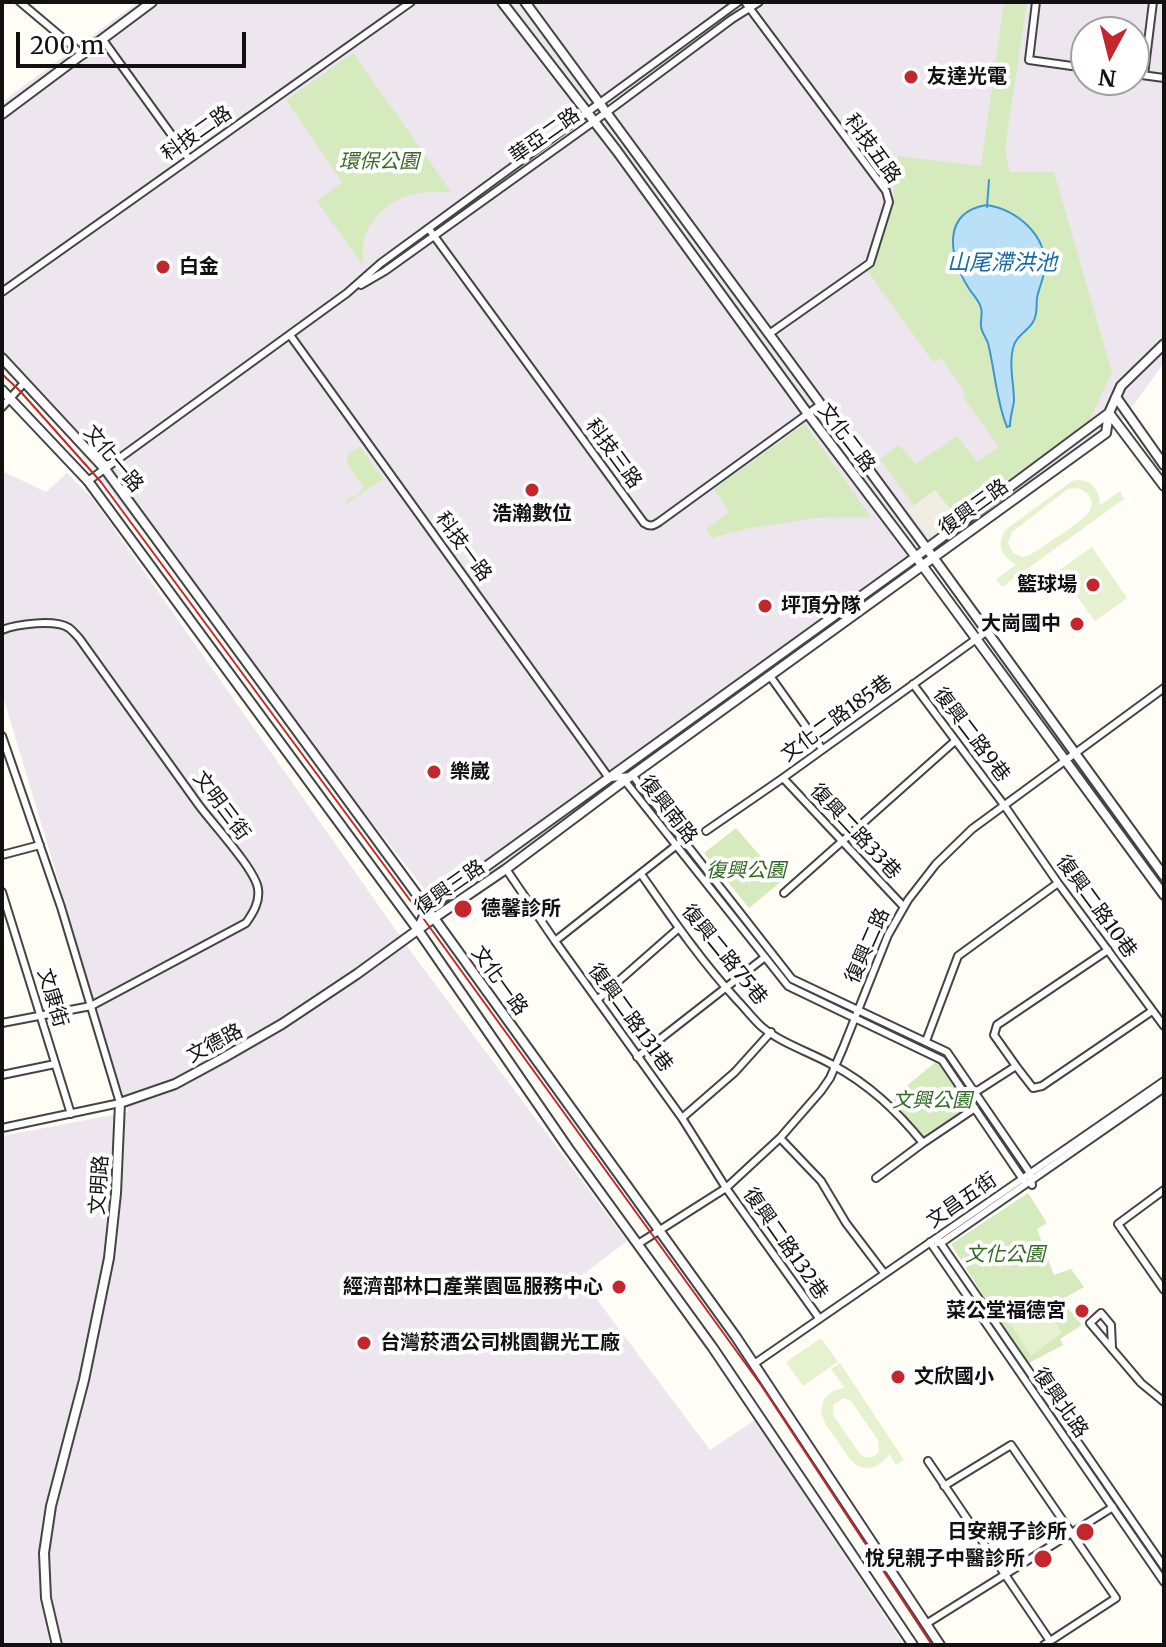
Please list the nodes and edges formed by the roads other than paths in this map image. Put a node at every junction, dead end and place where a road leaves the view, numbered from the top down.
1 (20, 2) edge
2 (152, 2) edge
3 (411, 2) edge
4 (502, 2) edge
5 (525, 2) edge
6 (738, 2) edge
7 (759, 2) edge
8 (1036, 2) edge
9 (1153, 2) edge
10 (747, 5) edge
11 (1150, 26) edge
12 (103, 40) junction
13 (83, 55) junction
14 (1070, 66) edge
15 (600, 104) junction
16 (607, 112) junction
17 (587, 113) junction
18 (2, 114) edge
19 (593, 122) junction
20 (189, 159) junction
21 (432, 232) junction
22 (2, 292) edge
23 (769, 334) junction
24 (290, 335) junction
25 (1164, 344) edge
26 (2, 358) edge
27 (25, 382) junction
28 (2, 390) edge
29 (1116, 397) junction
30 (10, 398) junction
31 (820, 405) junction
32 (2, 407) edge
33 (1109, 413) junction
34 (808, 414) junction
35 (1164, 465) edge
36 (105, 469) junction
37 (88, 481) junction
38 (1164, 486) edge
39 (926, 548) junction
40 (915, 557) junction
41 (933, 557) junction
42 (922, 565) junction
43 (2, 630) edge
44 (986, 632) junction
45 (976, 639) junction
46 (770, 676) junction
47 (913, 684) junction
48 (1164, 688) edge
49 (700, 712) junction
50 (707, 722) junction
51 (2, 736) edge
52 (955, 741) junction
53 (822, 749) junction
54 (1075, 755) junction
55 (6, 759) edge
56 (1066, 762) junction
57 (609, 778) junction
58 (629, 778) junction
59 (783, 778) junction
60 (1004, 805) junction
61 (706, 831) dead end
62 (684, 840) junction
63 (840, 841) junction
64 (40, 845) junction
65 (676, 846) junction
66 (2, 855) edge
67 (506, 869) junction
68 (641, 874) junction
69 (1164, 876) edge
70 (1058, 883) junction
71 (2, 892) edge
72 (784, 893) dead end
73 (1164, 895) edge
74 (904, 907) junction
75 (427, 909) junction
76 (434, 918) junction
77 (679, 928) junction
78 (418, 930) junction
79 (555, 941) junction
80 (1108, 950) junction
81 (765, 957) junction
82 (726, 987) junction
83 (833, 998) junction
84 (597, 1000) junction
85 (829, 1005) junction
86 (91, 1006) junction
87 (858, 1010) junction
88 (1152, 1011) junction
89 (40, 1015) junction
90 (855, 1018) junction
91 (2, 1023) edge
92 (1164, 1026) edge
93 (771, 1032) junction
94 (926, 1041) junction
95 (637, 1057) junction
96 (55, 1064) junction
97 (835, 1066) junction
98 (1016, 1066) junction
99 (2, 1075) edge
100 (1164, 1081) edge
101 (1164, 1088) edge
102 (974, 1093) junction
103 (120, 1103) junction
104 (981, 1104) junction
105 (974, 1109) junction
106 (71, 1114) junction
107 (682, 1118) junction
108 (2, 1128) edge
109 (780, 1138) junction
110 (923, 1143) junction
111 (876, 1178) dead end
112 (1028, 1180) junction
113 (726, 1188) junction
114 (1164, 1190) edge
115 (658, 1230) junction
116 (936, 1241) junction
117 (638, 1244) junction
118 (884, 1273) junction
119 (1164, 1290) edge
120 (819, 1318) junction
121 (1112, 1348) junction
122 (754, 1364) junction
123 (1164, 1402) edge
124 (928, 1461) dead end
125 (944, 1486) junction
126 (1116, 1505) junction
127 (1072, 1534) junction
128 (1139, 1538) junction
129 (1164, 1567) edge
130 (1004, 1575) junction
131 (1164, 1582) edge
132 (926, 1624) junction
133 (1047, 1643) edge
134 (57, 1645) edge
135 (913, 1645) edge
136 (940, 1645) edge

1 - 13 street
2 - 12 street
3 - 20 street, 科技二路
4 - 17 street, 文化二路
5 - 15 street, 文化二路
6 - 15 street, 華亞二路
7 - 10 street, 華亞二路
8 - 14 street
9 - 11 street
10 - 16 street, 華亞二路
10 - 23 street, 科技五路
12 - 13 street
12 - 20 street
13 - 18 street
15 - 16 street, 文化二路
15 - 17 street, 華亞二路
16 - 19 street, 華亞二路
16 - 23 street, 文化二路
17 - 19 street, 文化二路
17 - 21 street, 華亞二路
19 - 21 street, 華亞二路
19 - 34 street, 文化二路
20 - 22 street, 科技二路
21 - 24 street, 華亞二路
21 - 34 street, 科技三路
23 - 31 street, 文化二路
24 - 36 street, 華亞二路
24 - 57 street, 科技一路
25 - 29 street, 復興三路
26 - 27 street, 文化一路
27 - 30 street
27 - 36 street, 文化一路
28 - 30 street, 文化一路
29 - 33 street, 復興三路
29 - 35 street
30 - 32 street
30 - 37 street, 文化一路
31 - 34 street, 科技三路
31 - 39 street, 文化二路
33 - 38 street
33 - 39 street, 復興三路
33 - 41 street, 復興三路
34 - 40 street, 文化二路
36 - 37 street, 華亞二路
36 - 75 street, 文化一路
37 - 78 street, 文化一路
39 - 40 street, 復興三路
39 - 41 street, 文化二路
40 - 42 street, 文化二路
40 - 49 street, 復興三路
41 - 42 street, 復興三路
41 - 44 street, 文化二路
42 - 45 street, 文化二路
42 - 46 street, 復興三路
43 - 86 street, 文明三街
44 - 45 street, 文化二路185巷
44 - 54 street, 文化二路
45 - 47 street, 文化二路185巷
45 - 56 street, 文化二路
46 - 50 street, 復興三路
46 - 53 street
47 - 52 street, 復興二路9巷
47 - 53 street, 文化二路185巷
48 - 54 street, 復興二路
49 - 50 street
49 - 57 street, 復興三路
50 - 58 street, 復興三路
51 - 55 street, 文明路
52 - 60 street, 復興二路9巷
52 - 63 street
53 - 59 street, 文化二路185巷
54 - 56 street, 復興二路
54 - 69 street, 文化二路
55 - 64 street, 文明路
56 - 60 street, 復興二路
56 - 73 street, 文化二路
57 - 58 street, 復興南路
57 - 75 street, 復興三路
58 - 62 street, 復興南路
58 - 65 street, 復興南路
58 - 67 street, 復興三路
59 - 61 street, 文化二路185巷
59 - 63 street, 復興二路33巷
60 - 70 street, 復興二路10巷
60 - 74 street, 復興二路
62 - 65 street
62 - 83 street, 復興南路
63 - 72 street
63 - 74 street, 復興二路33巷
64 - 66 street
64 - 86 street, 文明路
65 - 68 street
65 - 81 street, 復興南路
67 - 76 street, 復興三路
67 - 79 street, 復興二路131巷
68 - 77 street, 復興二路75巷
68 - 79 street
70 - 80 street, 復興二路10巷
70 - 94 street
71 - 89 street, 文康街
74 - 87 street, 復興二路
75 - 76 street, 文化一路
75 - 78 street, 復興三路
76 - 78 street, 復興三路
76 - 115 street, 文化一路
77 - 82 street, 復興二路75巷
77 - 84 street
78 - 103 street, 文德路
78 - 117 street, 文化一路
79 - 84 street, 復興二路131巷
80 - 88 street, 復興二路10巷
80 - 98 street
81 - 82 street
81 - 85 street, 復興南路
82 - 93 street, 復興二路75巷
82 - 95 street
83 - 85 street
83 - 87 street, 復興南路
84 - 95 street, 復興二路131巷
85 - 90 street, 復興南路
86 - 89 street
86 - 103 street, 文明路
87 - 90 street, 復興二路
87 - 94 street, 復興南路
88 - 92 street, 復興二路10巷
88 - 98 street
89 - 91 street
89 - 96 street, 文康街
90 - 97 street, 復興二路
90 - 105 street, 復興南路
93 - 97 street, 復興二路75巷
93 - 107 street
94 - 102 street, 復興南路
95 - 107 street, 復興二路131巷
96 - 99 street
96 - 106 street, 文康街
97 - 109 street, 復興二路
97 - 110 street, 復興二路75巷
98 - 102 street
100 - 112 street, 文昌五街
101 - 112 street, 文昌五街
102 - 104 street, 復興南路
103 - 106 street, 文德路
103 - 134 street, 文明路
104 - 105 street
104 - 112 street, 復興南路
105 - 110 street
105 - 112 street, 復興南路
106 - 108 street, 文德路
107 - 113 street, 復興二路131巷
109 - 113 street, 復興二路
109 - 118 street
110 - 111 street
112 - 116 street, 文昌五街
113 - 115 street, 復興二路
113 - 120 street, 復興二路132巷
114 - 119 street
115 - 117 street, 復興二路
115 - 122 street, 文化一路
116 - 118 street, 文昌五街
116 - 126 street, 復興北路
117 - 135 street, 文化一路
118 - 120 street, 文昌五街
120 - 122 street, 文昌五街
121 - 121 street
121 - 123 street
122 - 132 street, 文化一路
124 - 125 street
125 - 127 street
125 - 130 street
126 - 127 street
126 - 128 street, 復興北路
127 - 130 street
127 - 133 street
128 - 129 street, 復興北路
128 - 131 street, 復興北路
130 - 132 street
130 - 133 street
132 - 136 street, 文化一路

